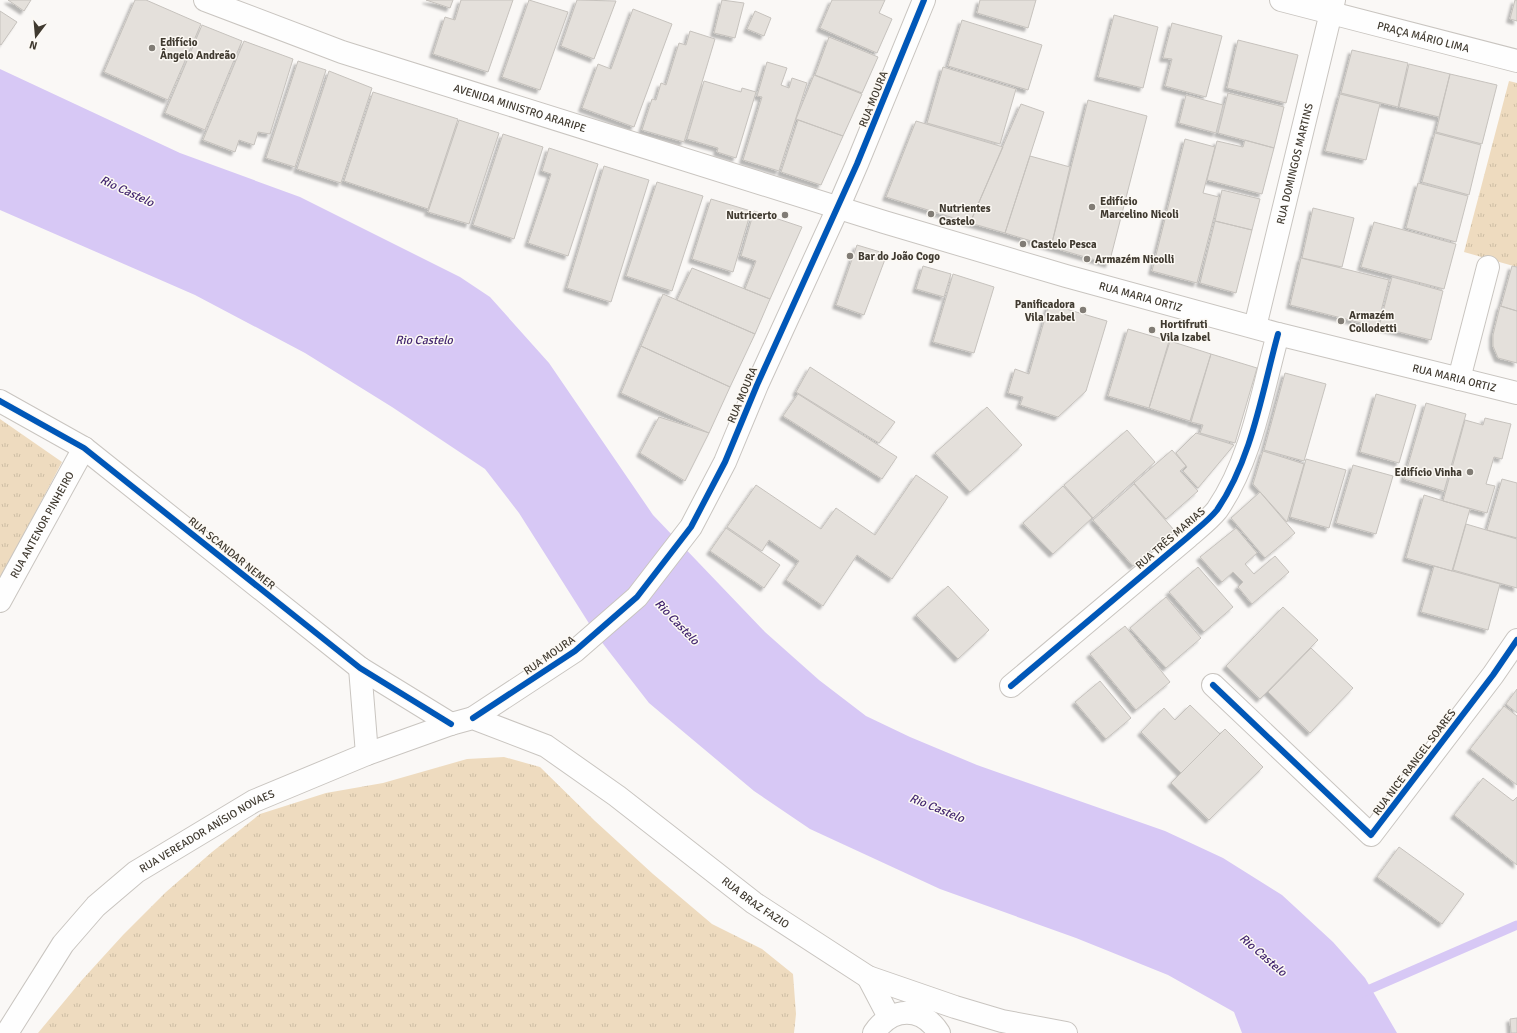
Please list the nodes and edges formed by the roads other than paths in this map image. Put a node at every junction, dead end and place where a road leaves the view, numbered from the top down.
1 (205, 0) edge
2 (924, 0) edge
3 (1281, 0) edge
4 (1332, 6) edge
5 (1517, 61) edge
6 (838, 208) junction
7 (1488, 267) dead end
8 (1255, 327) junction
9 (1278, 334) junction
10 (1458, 379) junction
11 (1517, 393) edge
12 (0, 401) edge
13 (84, 448) junction
14 (0, 601) edge
15 (1517, 640) edge
16 (360, 668) junction
17 (1213, 685) dead end
18 (1011, 686) dead end
19 (472, 718) junction
20 (451, 724) junction
21 (367, 754) junction
22 (868, 977) junction
23 (955, 1007) junction
24 (889, 1017) junction
25 (936, 1028) edge
26 (7, 1033) edge
27 (874, 1033) edge
28 (1066, 1033) edge

1 - 6 street, AVENIDA MINISTRO ARARIPE
2 - 6 street, RUA MOURA
3 - 4 street, PRAÇA MÁRIO LIMA
4 - 5 street, PRAÇA MÁRIO LIMA
4 - 8 street, RUA DOMINGOS MARTINS
6 - 8 street, RUA MARIA ORTIZ
6 - 19 street, RUA MOURA
7 - 10 street
8 - 9 street, RUA MARIA ORTIZ
9 - 10 street, RUA MARIA ORTIZ
9 - 18 street, RUA TRÊS MARIAS
10 - 11 street, RUA MARIA ORTIZ
12 - 13 street, RUA SCANDAR NEMER
13 - 14 street, RUA ANTENOR PINHEIRO
13 - 16 street, RUA SCANDAR NEMER
15 - 17 street, RUA NICE RANGEL SOARES
16 - 20 street, RUA SCANDAR NEMER
16 - 21 street
19 - 20 street, RUA VEREADOR ANÍSIO NOVAES
19 - 22 street, RUA BRAZ FAZIO
20 - 21 street, RUA VEREADOR ANÍSIO NOVAES
21 - 26 street, RUA VEREADOR ANÍSIO NOVAES
22 - 23 street, RUA BRAZ FAZIO
22 - 24 street
23 - 25 street
23 - 28 street, RUA BRAZ FAZIO
24 - 25 street
24 - 27 street

